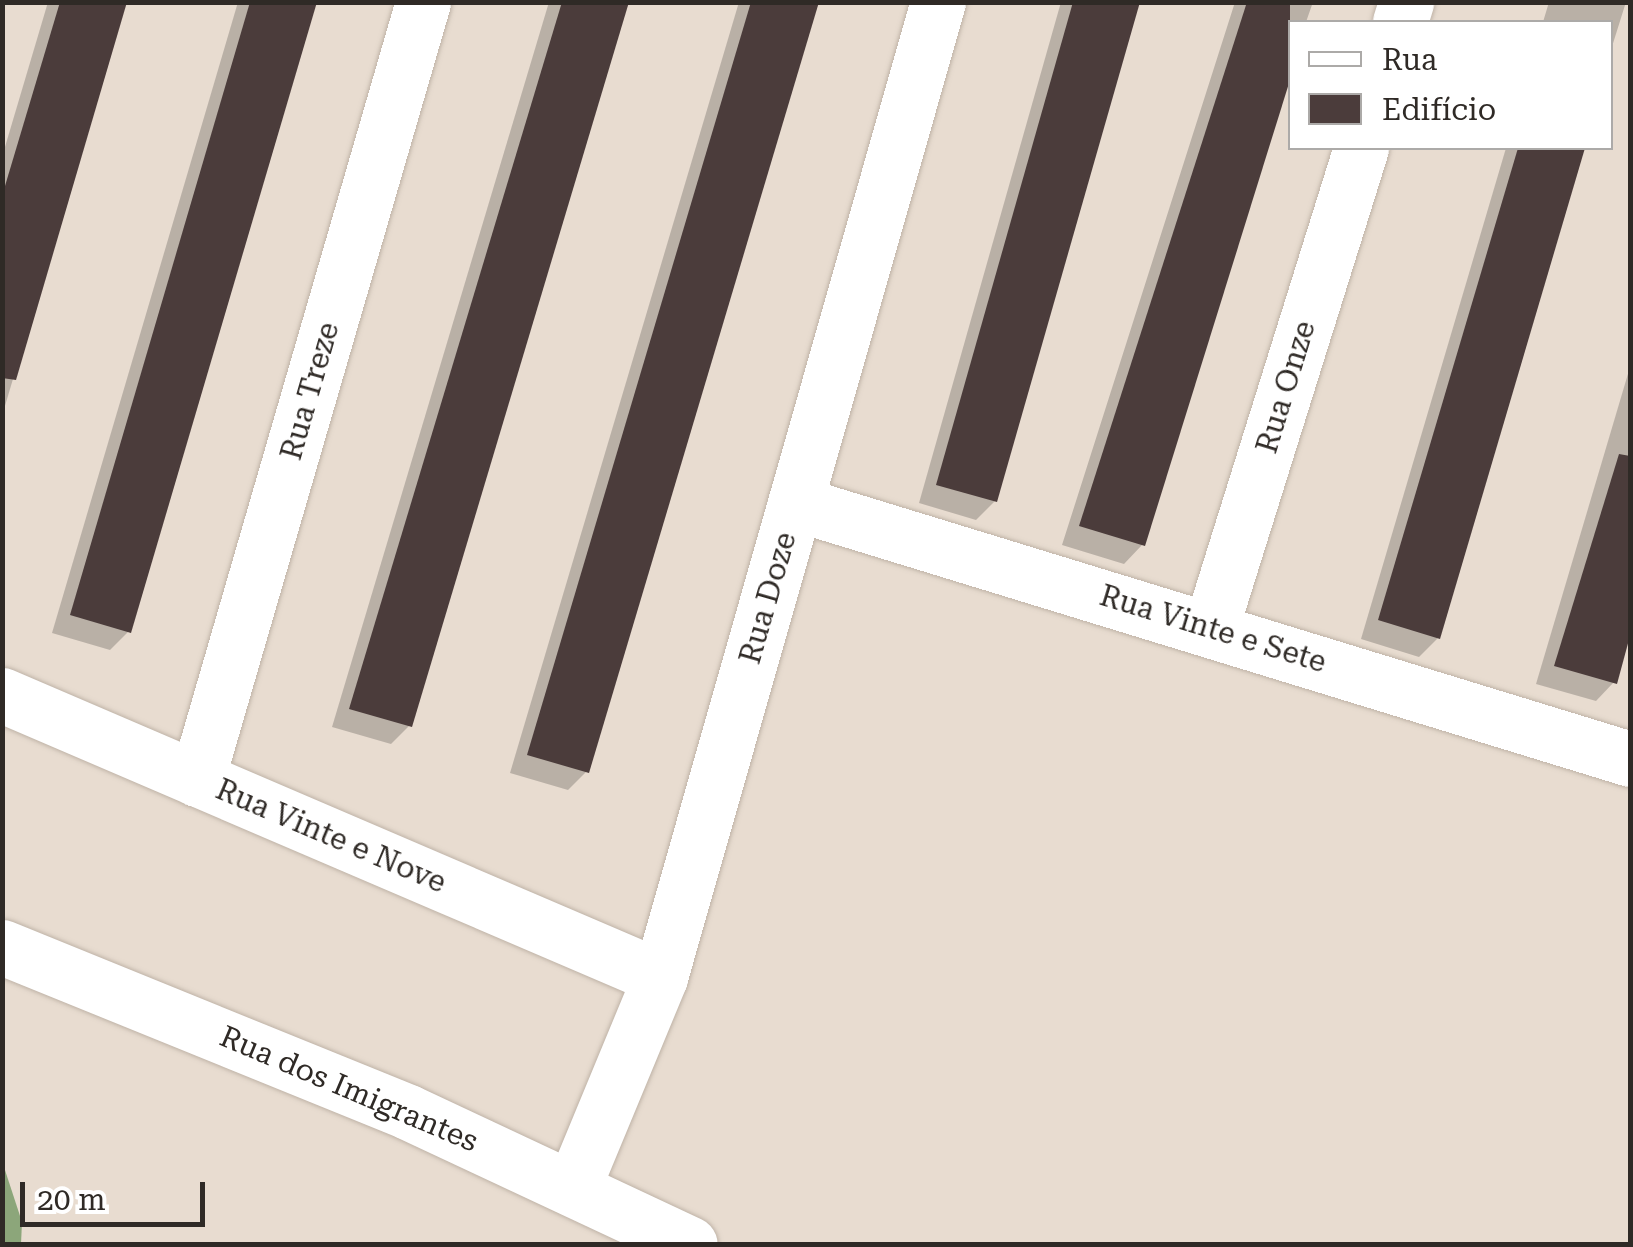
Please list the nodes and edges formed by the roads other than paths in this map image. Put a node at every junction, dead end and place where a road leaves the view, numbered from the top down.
1 (423, 2) edge
2 (938, 2) edge
3 (1360, 150) edge
4 (795, 503) junction
5 (1211, 628) junction
6 (2, 695) edge
7 (1630, 759) edge
8 (197, 779) junction
9 (2, 947) edge
10 (660, 977) junction
11 (574, 1184) junction
12 (690, 1244) edge

1 - 8 street, Rua Treze
2 - 4 street, Rua Doze
3 - 5 street, Rua Onze
4 - 5 street, Rua Vinte e Sete
4 - 10 street, Rua Doze
5 - 7 street, Rua Vinte e Sete
6 - 8 street, Rua Vinte e Nove
8 - 10 street, Rua Vinte e Nove
9 - 11 street, Rua dos Imigrantes
10 - 11 street, Rua Doze
11 - 12 street, Rua dos Imigrantes

